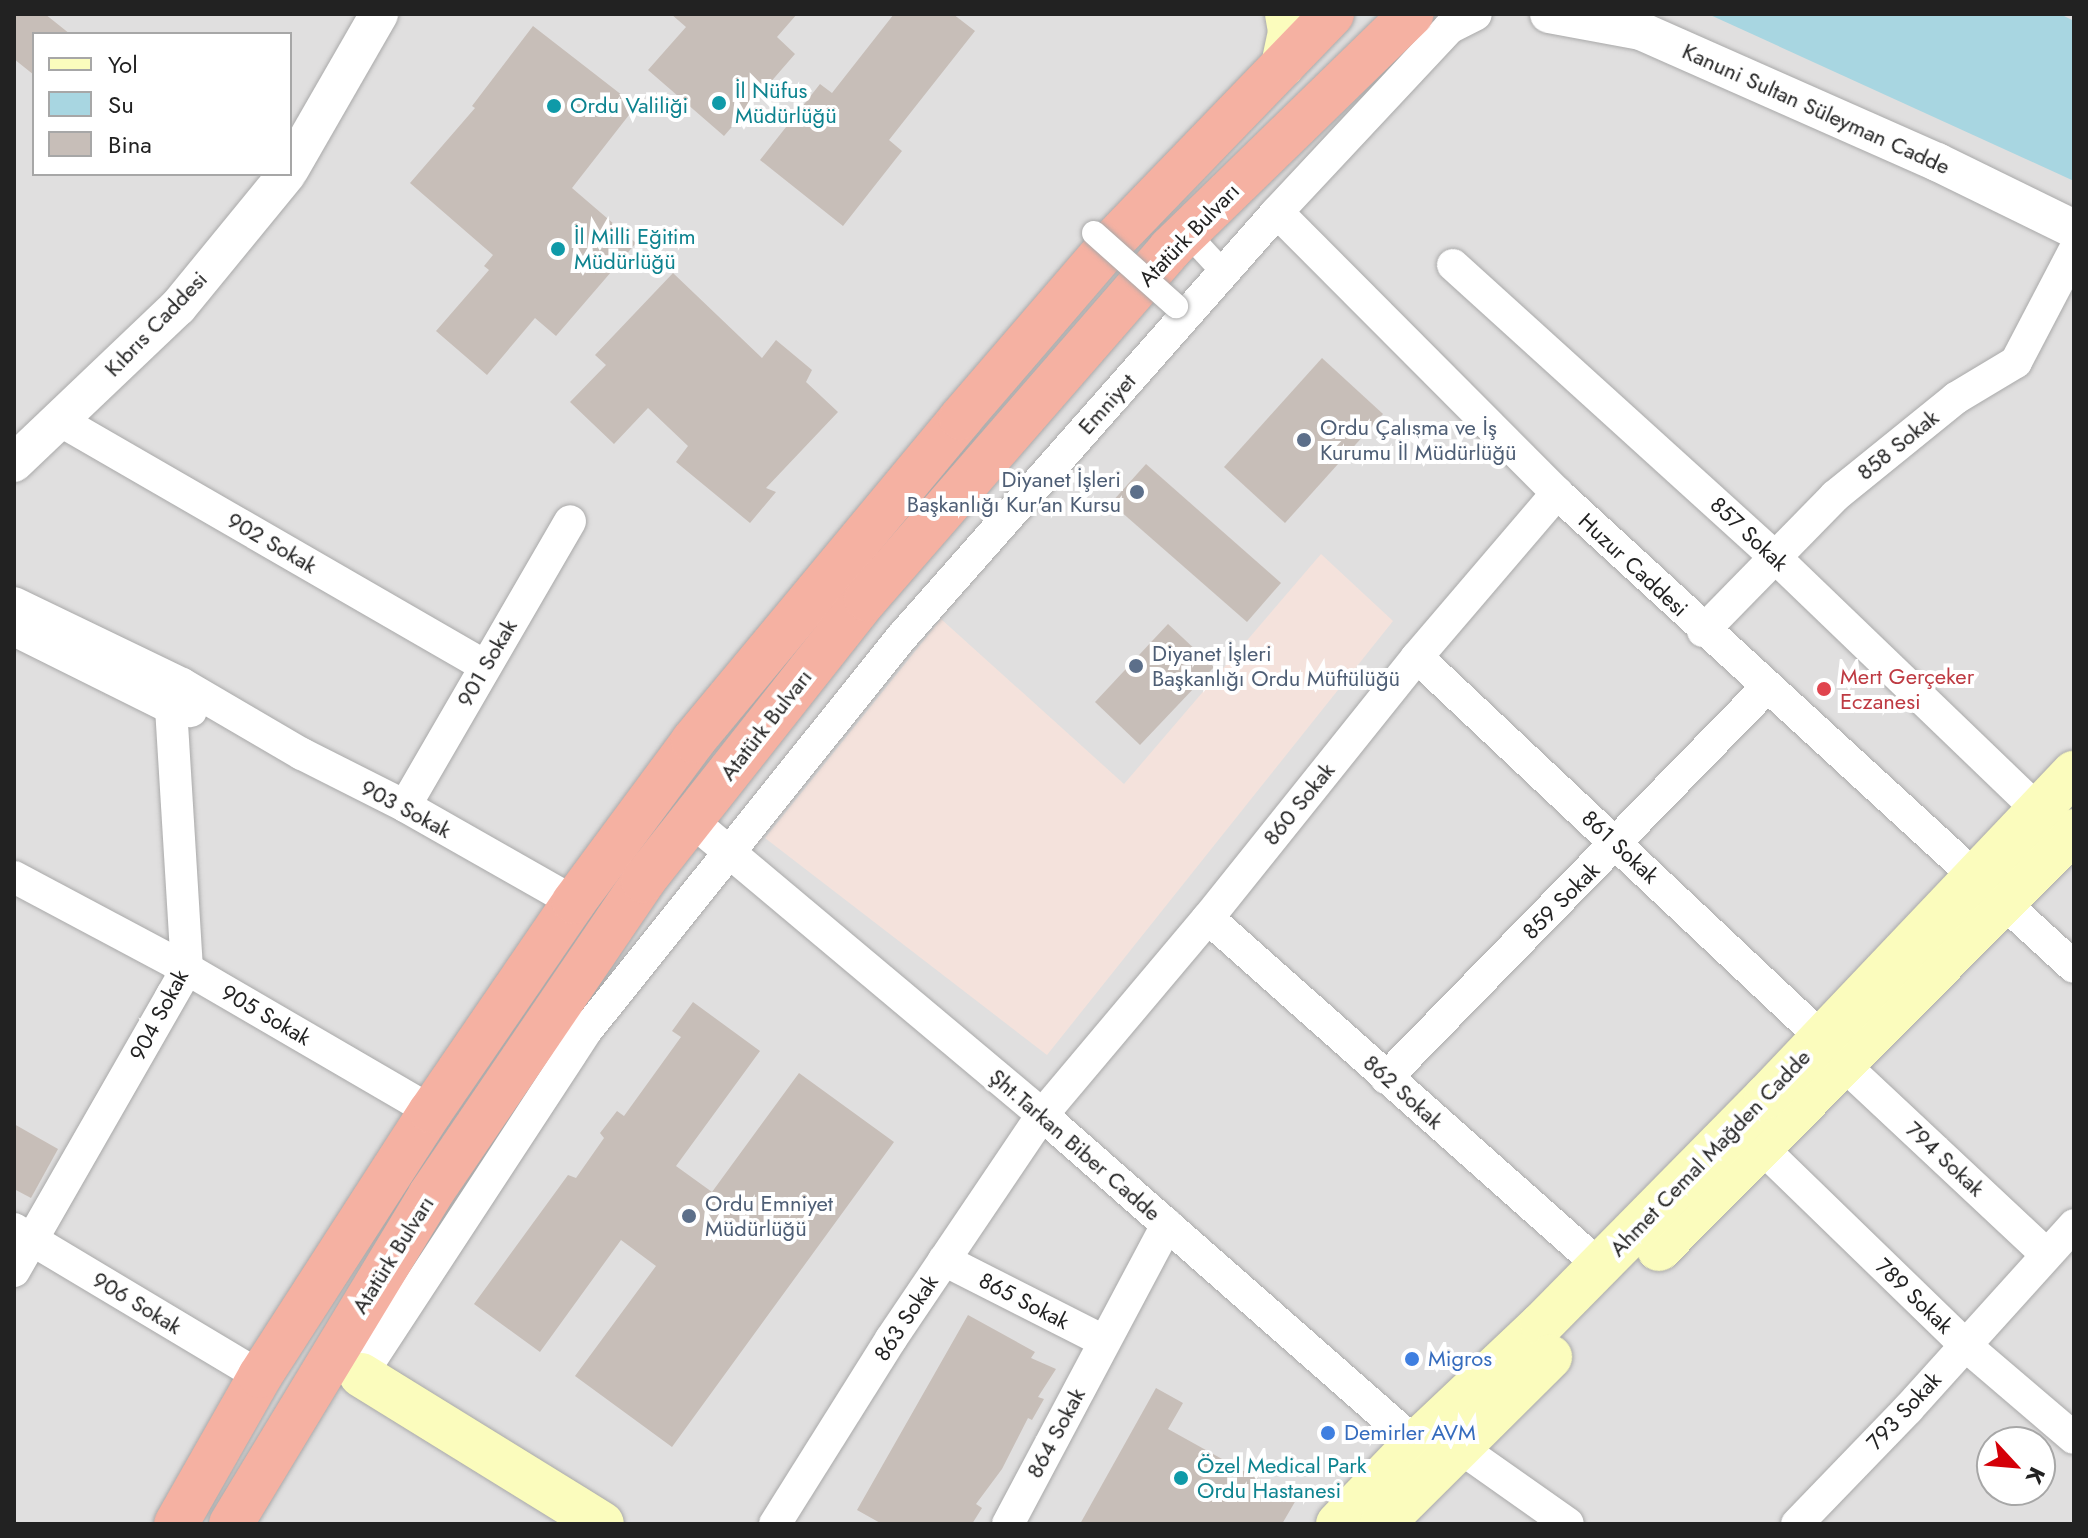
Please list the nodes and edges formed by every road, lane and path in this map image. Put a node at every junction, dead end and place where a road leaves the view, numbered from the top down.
1 (379, 14) edge
2 (1287, 14) edge
3 (1332, 14) edge
4 (1412, 14) edge
5 (1476, 14) edge
6 (1549, 14) edge
7 (1283, 65) junction
8 (292, 166) edge
9 (285, 176) edge
10 (1277, 212) junction
11 (2074, 229) edge
12 (1094, 233) dead end
13 (1187, 233) junction
14 (2074, 251) edge
15 (1453, 265) dead end
16 (1224, 273) junction
17 (1176, 306) dead end
18 (59, 420) junction
19 (14, 463) edge
20 (1557, 493) junction
21 (570, 521) dead end
22 (1776, 558) junction
23 (14, 603) edge
24 (14, 630) edge
25 (1703, 631) junction
26 (1417, 657) junction
27 (485, 666) junction
28 (1766, 688) junction
29 (176, 696) junction
30 (2074, 773) edge
31 (405, 806) junction
32 (691, 820) junction
33 (2065, 827) edge
34 (1617, 844) junction
35 (729, 851) junction
36 (14, 877) edge
37 (1988, 891) junction
38 (574, 902) junction
39 (1208, 918) junction
40 (2074, 967) edge
41 (187, 969) junction
42 (1832, 1051) junction
43 (1386, 1078) junction
44 (431, 1111) junction
45 (1042, 1115) junction
46 (1761, 1147) junction
47 (1167, 1225) junction
48 (2074, 1225) edge
49 (24, 1235) edge
50 (2046, 1254) junction
51 (944, 1260) junction
52 (1600, 1266) junction
53 (14, 1271) edge
54 (1104, 1341) junction
55 (1965, 1345) junction
56 (361, 1375) joint
57 (260, 1376) junction
58 (2074, 1438) edge
59 (1416, 1443) junction
60 (1459, 1447) junction
61 (176, 1524) edge
62 (231, 1524) edge
63 (602, 1524) edge
64 (775, 1524) edge
65 (1008, 1524) edge
66 (1338, 1524) edge
67 (1382, 1524) edge
68 (1568, 1524) edge
69 (1797, 1524) edge

1 - 8 street
2 - 7 main road
3 - 7 highway, Atatürk Bulvarı
4 - 13 highway, Atatürk Bulvarı
5 - 10 street, Emniyet
6 - 11 street, Kanuni Sultan Süleyman Cadde
7 - 38 highway, Atatürk Bulvarı
9 - 18 street, Kıbrıs Caddesi
10 - 16 street, Emniyet
10 - 20 street, Huzur Caddesi
12 - 17 street, bridge
13 - 16 street
13 - 32 highway, Atatürk Bulvarı
14 - 22 street, 858 Sokak
15 - 22 street, 857 Sokak
16 - 35 street, Emniyet
18 - 19 street, Kıbrıs Caddesi
18 - 27 street, 902 Sokak
20 - 25 street, Huzur Caddesi
20 - 26 street, 860 Sokak
21 - 27 street, 901 Sokak
22 - 25 street, 858 Sokak
22 - 33 street, 857 Sokak
23 - 29 street, 903 Sokak
24 - 29 street, 903 Sokak
25 - 28 street, Huzur Caddesi
26 - 34 street, 861 Sokak
26 - 39 street, 860 Sokak
27 - 31 street, 901 Sokak
28 - 34 street, 859 Sokak
28 - 37 street, Huzur Caddesi
29 - 31 street, 903 Sokak
29 - 41 street, 904 Sokak
30 - 33 main road, Ahmet Cemal Mağden Cadde
31 - 38 street, 903 Sokak
32 - 35 street, Şht.Tarkan Biber Cadde
32 - 62 highway, Atatürk Bulvarı
33 - 37 main road, Ahmet Cemal Mağden Cadde
34 - 42 street, 861 Sokak
34 - 43 street, 859 Sokak
35 - 45 street, Şht.Tarkan Biber Cadde
35 - 56 street, Emniyet
36 - 41 street, 905 Sokak
37 - 40 street, Huzur Caddesi
37 - 42 main road, Ahmet Cemal Mağden Cadde
38 - 44 highway, Atatürk Bulvarı
39 - 43 street, 862 Sokak
39 - 45 street, 860 Sokak
41 - 44 street, 905 Sokak
41 - 49 street, 904 Sokak
42 - 46 main road, Ahmet Cemal Mağden Cadde
42 - 50 street, 794 Sokak
42 - 52 main road, Ahmet Cemal Mağden Cadde
43 - 52 street, 862 Sokak
44 - 57 highway, Atatürk Bulvarı
45 - 47 street, Şht.Tarkan Biber Cadde
45 - 51 street, 863 Sokak
46 - 55 street, 789 Sokak
46 - 60 main road, Ahmet Cemal Mağden Cadde
47 - 54 street, 864 Sokak
47 - 59 street, Şht.Tarkan Biber Cadde
48 - 50 street, 793 Sokak
49 - 53 street, 904 Sokak
49 - 57 street, 906 Sokak
50 - 55 street, 793 Sokak
51 - 54 street, 865 Sokak
51 - 64 street, 863 Sokak
52 - 59 main road, Ahmet Cemal Mağden Cadde
54 - 65 street, 864 Sokak
55 - 58 street, 789 Sokak
55 - 69 street, 793 Sokak
56 - 63 main road
57 - 61 highway, Atatürk Bulvarı
59 - 66 main road, Ahmet Cemal Mağden Cadde
60 - 67 main road, Ahmet Cemal Mağden Cadde
60 - 68 street

